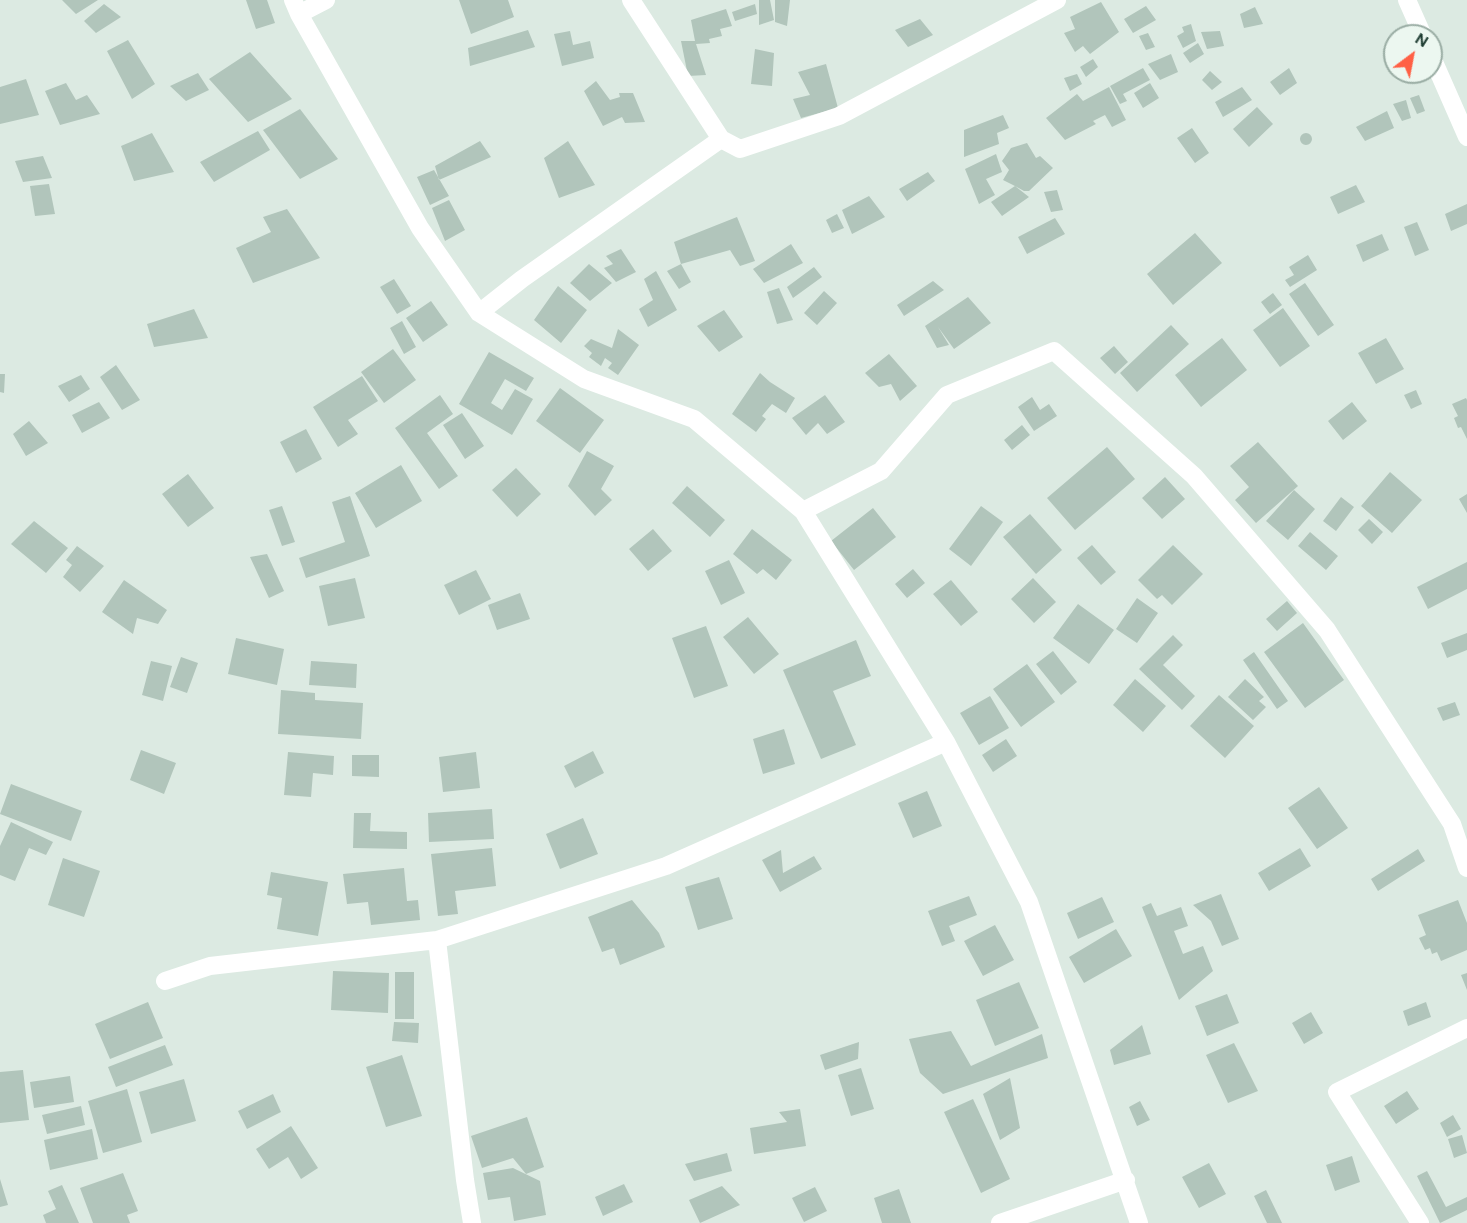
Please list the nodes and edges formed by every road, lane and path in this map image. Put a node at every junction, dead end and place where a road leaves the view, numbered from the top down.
1 (326, 0) edge
2 (631, 0) edge
3 (1057, 0) edge
4 (1407, 0) edge
5 (296, 7) edge
6 (1418, 24) edge
7 (1443, 82) edge
8 (1467, 137) edge
9 (721, 139) junction
10 (478, 313) junction
11 (803, 512) junction
12 (946, 742) junction
13 (1467, 868) edge
14 (437, 940) junction
15 (165, 981) dead end
16 (1467, 1028) edge
17 (1126, 1180) junction
18 (472, 1223) edge
19 (1000, 1223) edge
20 (1139, 1223) edge
21 (1420, 1223) edge

1 - 5 street
2 - 9 street
3 - 9 street
4 - 6 street
5 - 10 street
7 - 8 street
9 - 10 street
10 - 11 street
11 - 12 street
11 - 13 street
12 - 14 street
12 - 17 street
14 - 15 street
14 - 18 street
16 - 21 street
17 - 19 street
17 - 20 street

